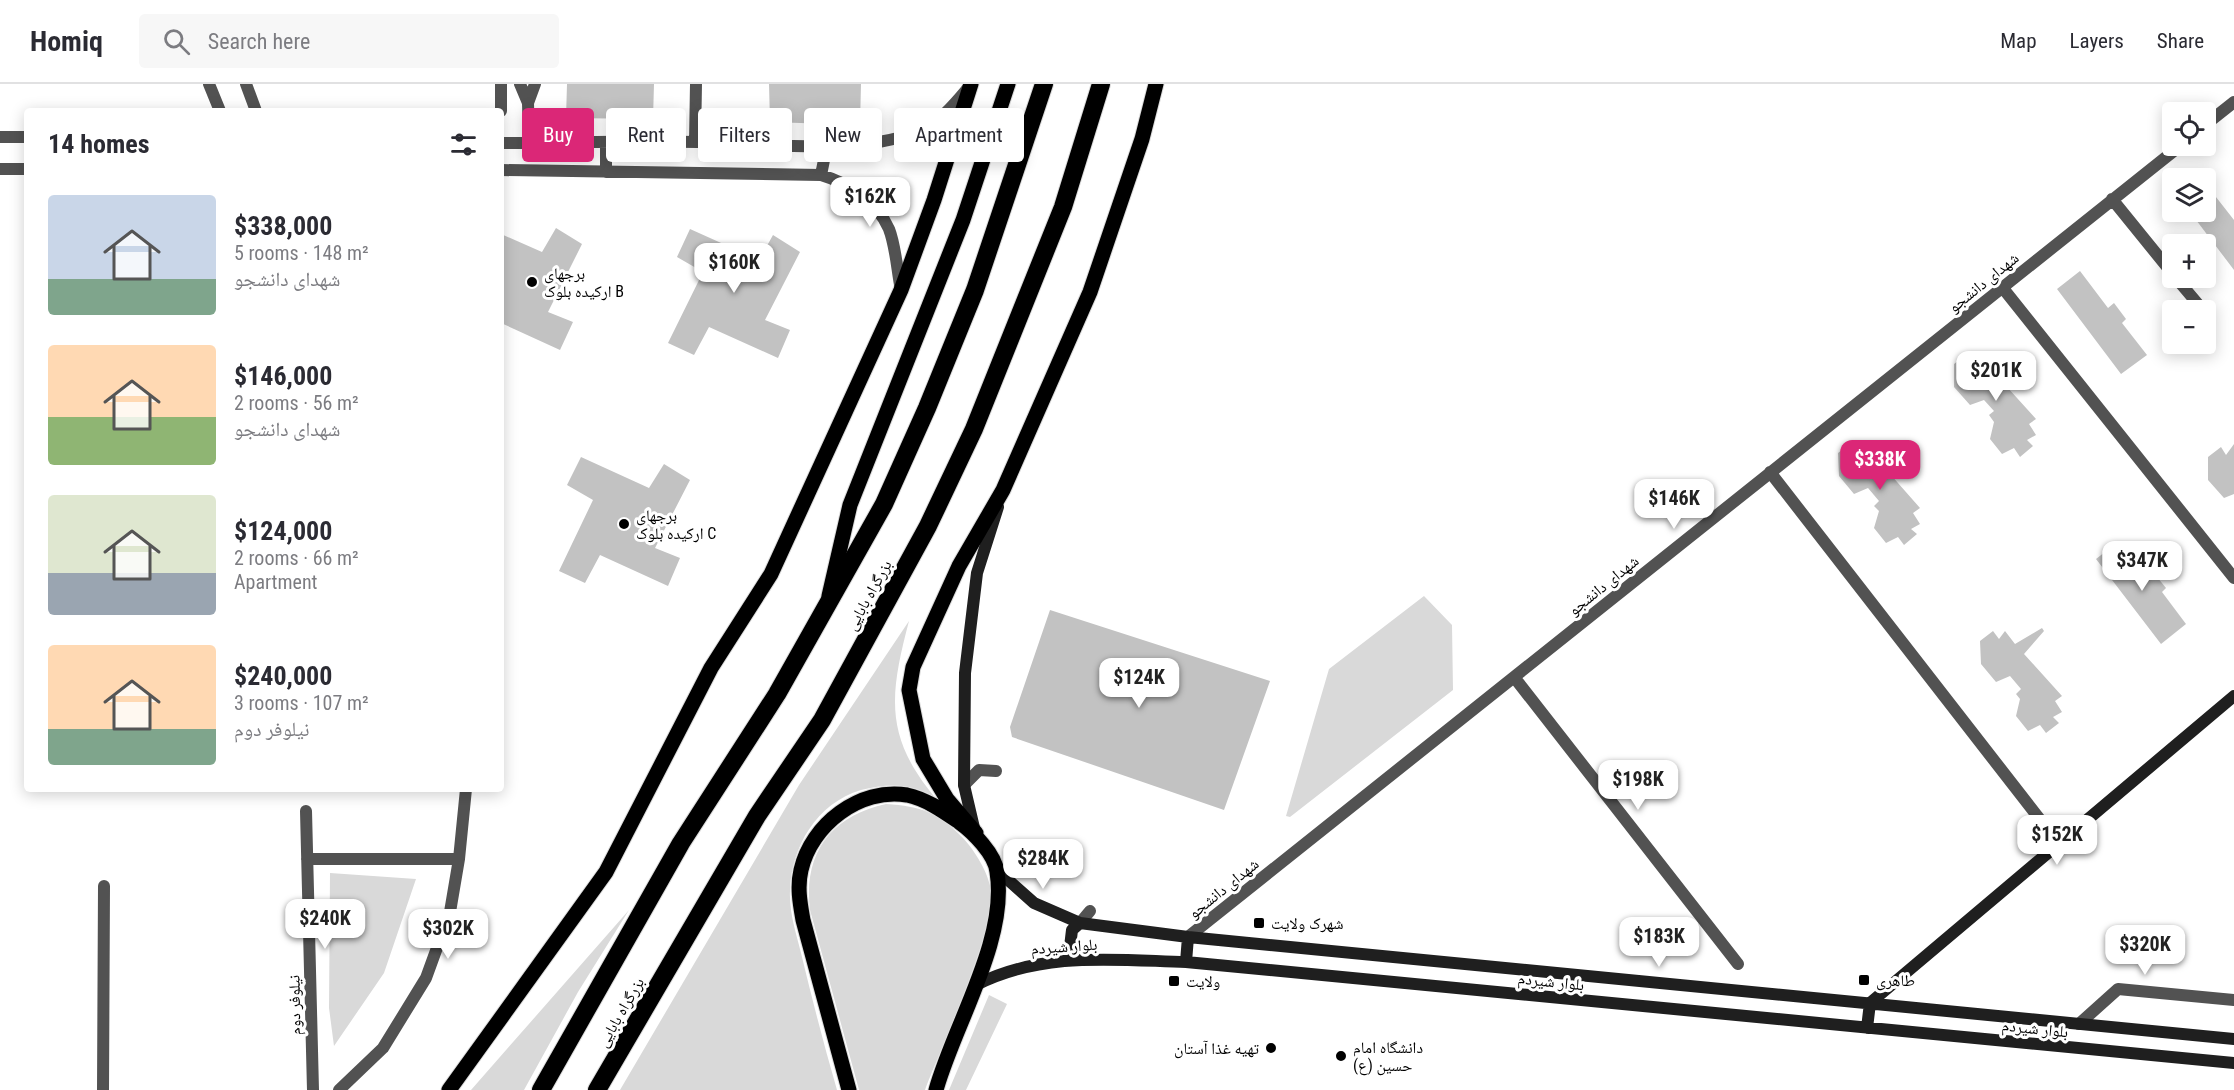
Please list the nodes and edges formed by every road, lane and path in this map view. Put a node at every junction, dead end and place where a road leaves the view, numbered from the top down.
1 (209, 84) edge
2 (246, 84) edge
3 (501, 84) edge
4 (520, 84) edge
5 (535, 84) edge
6 (696, 84) edge
7 (970, 84) edge
8 (1008, 84) edge
9 (1044, 84) edge
10 (1101, 84) edge
11 (1156, 84) edge
12 (2234, 102) edge
13 (528, 103) junction
14 (219, 108) edge
15 (255, 108) edge
16 (501, 108) edge
17 (528, 108) edge
18 (2216, 116) edge
19 (0, 137) edge
20 (24, 137) edge
21 (882, 141) edge
22 (686, 142) edge
23 (695, 142) junction
24 (522, 143) edge
25 (594, 143) edge
26 (606, 143) edge
27 (504, 144) edge
28 (804, 144) edge
29 (2167, 156) edge
30 (606, 162) edge
31 (824, 162) edge
32 (0, 169) edge
33 (24, 169) edge
34 (504, 170) edge
35 (606, 172) junction
36 (821, 175) junction
37 (2112, 199) junction
38 (2162, 261) edge
39 (2002, 287) junction
40 (2184, 288) edge
41 (901, 290) junction
42 (2194, 300) edge
43 (1770, 472) junction
44 (1003, 490) junction
45 (2234, 578) edge
46 (829, 599) junction
47 (1514, 677) junction
48 (2234, 696) edge
49 (996, 771) dead end
50 (964, 785) junction
51 (466, 792) edge
52 (306, 811) dead end
53 (976, 833) junction
54 (2059, 844) junction
55 (307, 859) junction
56 (459, 859) junction
57 (997, 870) junction
58 (104, 886) dead end
59 (1090, 911) dead end
60 (1080, 923) junction
61 (1188, 937) junction
62 (1077, 959) junction
63 (1186, 962) junction
64 (1738, 964) dead end
65 (976, 986) junction
66 (2234, 1000) edge
67 (1870, 1003) junction
68 (2079, 1024) junction
69 (1867, 1028) junction
70 (2234, 1039) edge
71 (2234, 1063) edge
72 (103, 1090) edge
73 (313, 1090) edge
74 (339, 1090) edge
75 (449, 1090) edge
76 (541, 1090) edge
77 (597, 1090) edge
78 (849, 1090) edge
79 (936, 1090) edge

1 - 14 street
2 - 15 street
3 - 16 street
4 - 13 street
5 - 13 street
6 - 23 street
7 - 21 street
7 - 41 main road
8 - 46 main road
9 - 46 highway, بزرگراه بابایی
10 - 77 highway, بزرگراه بابایی
11 - 44 main road
12 - 18 street
13 - 17 street
19 - 20 street
22 - 23 street
23 - 28 street
24 - 27 street
25 - 26 street
29 - 37 street, شهدای دانشجو
30 - 35 street
31 - 36 street
32 - 33 street
34 - 35 street
35 - 36 street
36 - 41 street
37 - 38 street
37 - 39 street, شهدای دانشجو
39 - 43 street, شهدای دانشجو
39 - 45 street
40 - 42 street
41 - 75 main road
43 - 47 street, شهدای دانشجو
43 - 54 street
44 - 50 main road
44 - 53 main road
46 - 76 highway, بزرگراه بابایی
47 - 61 street, شهدای دانشجو
47 - 64 street
48 - 54 main road
49 - 50 street
50 - 53 main road
51 - 56 street
52 - 55 street, نیلوفر دوم
53 - 57 main road
53 - 78 main road
54 - 67 main road
55 - 56 street
55 - 73 street, نیلوفر دوم
56 - 74 street
57 - 60 main road, بلوار شیردم
57 - 65 main road
58 - 72 street
59 - 60 street
60 - 61 main road, بلوار شیردم
60 - 62 main road
61 - 63 main road
61 - 67 main road, بلوار شیردم
62 - 63 main road, بلوار شیردم
62 - 65 main road, بلوار شیردم
63 - 69 main road, بلوار شیردم
65 - 79 main road
66 - 68 street
67 - 68 main road, بلوار شیردم
67 - 69 main road
68 - 70 main road, بلوار شیردم
69 - 71 main road, بلوار شیردم

